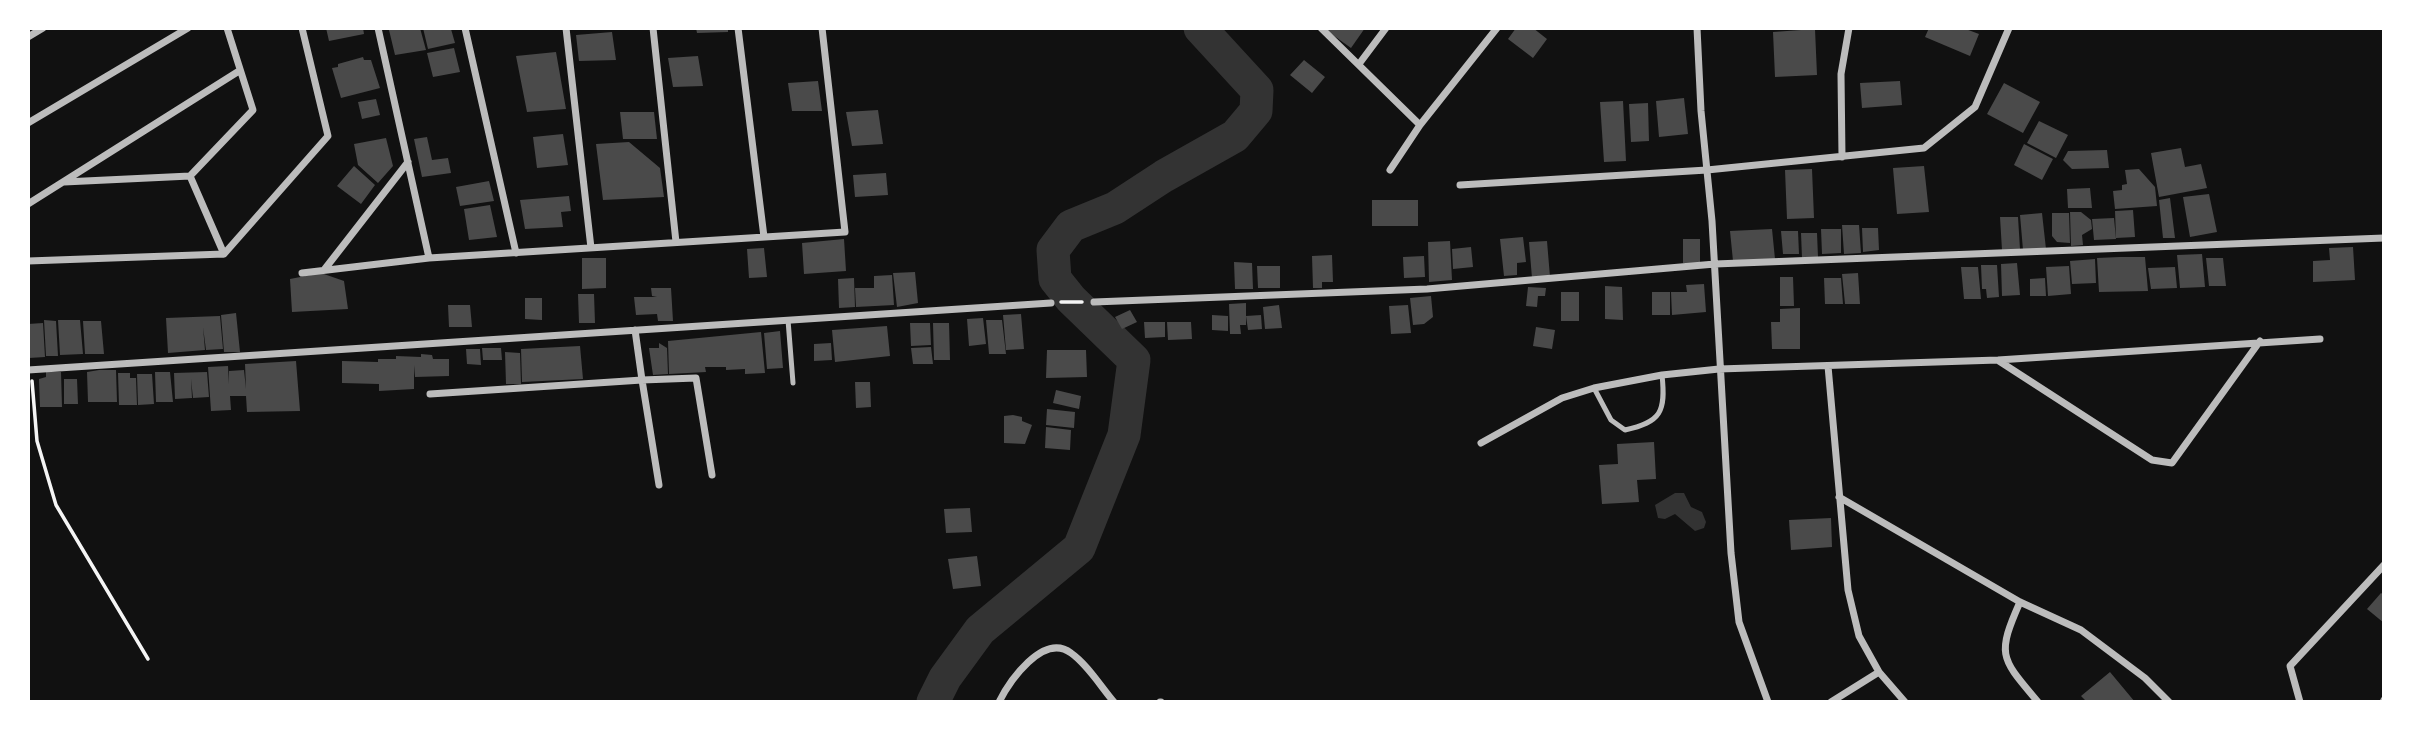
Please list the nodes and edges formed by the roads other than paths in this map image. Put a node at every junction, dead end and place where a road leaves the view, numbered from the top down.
1 (43, 28) edge
2 (188, 28) edge
3 (227, 28) edge
4 (302, 28) edge
5 (378, 28) edge
6 (465, 28) edge
7 (566, 28) edge
8 (653, 28) edge
9 (738, 28) edge
10 (822, 28) edge
11 (1321, 28) edge
12 (1386, 28) edge
13 (1497, 28) edge
14 (1697, 28) edge
15 (1849, 28) edge
16 (2009, 28) edge
17 (28, 37) edge
18 (1359, 64) junction
19 (239, 71) junction
20 (28, 123) edge
21 (1420, 125) junction
22 (1842, 157) junction
23 (408, 162) junction
24 (1390, 170) dead end
25 (1707, 170) junction
26 (190, 176) junction
27 (64, 182) junction
28 (1460, 186) dead end
29 (28, 204) edge
30 (764, 237) junction
31 (2384, 238) edge
32 (676, 242) junction
33 (591, 248) junction
34 (516, 253) junction
35 (224, 254) junction
36 (429, 258) junction
37 (28, 261) edge
38 (1715, 264) junction
39 (324, 270) junction
40 (302, 273) dead end
41 (1094, 302) road end
42 (1051, 303) road end
43 (788, 320) junction
44 (635, 330) junction
45 (2320, 339) dead end
46 (2260, 341) junction
47 (1998, 360) junction
48 (1828, 366) junction
49 (29, 369) edge
50 (1719, 369) junction
51 (1662, 376) junction
52 (642, 380) junction
53 (793, 383) dead end
54 (1594, 388) junction
55 (430, 394) dead end
56 (1481, 443) dead end
57 (712, 475) dead end
58 (659, 485) dead end
59 (1839, 498) junction
60 (2384, 565) edge
61 (2020, 602) junction
62 (1879, 672) junction
63 (999, 702) edge
64 (1114, 702) edge
65 (1768, 702) edge
66 (1831, 702) edge
67 (1905, 702) edge
68 (2038, 702) edge
69 (2169, 702) edge
70 (2300, 702) edge

1 - 17 street
2 - 20 street
3 - 19 street
4 - 35 street
5 - 23 street
6 - 34 street
7 - 33 street
8 - 32 street
9 - 30 street
10 - 30 street
11 - 18 street
12 - 18 street
13 - 21 street
14 - 25 street
15 - 22 street
16 - 22 street
18 - 21 street
19 - 26 street
19 - 27 street
21 - 24 street
22 - 25 street
23 - 36 street
23 - 39 street
25 - 28 street
25 - 38 street
26 - 27 street
26 - 35 street
27 - 29 street
30 - 32 street
31 - 38 street
32 - 33 street
33 - 34 street
34 - 36 street
35 - 37 street
36 - 39 street
38 - 41 street
38 - 50 street
39 - 40 street
42 - 43 street
43 - 44 street
43 - 53 lane
44 - 49 street
44 - 52 street
45 - 46 street
46 - 47 street
46 - 47 street
47 - 48 street
48 - 50 street
48 - 59 street
50 - 51 street
50 - 65 street
51 - 54 street
51 - 54 lane
52 - 55 street
52 - 57 street
52 - 58 street
54 - 56 street
59 - 61 street
59 - 62 street
60 - 70 street
61 - 68 street
61 - 69 street
62 - 66 street
62 - 67 street
63 - 64 street

